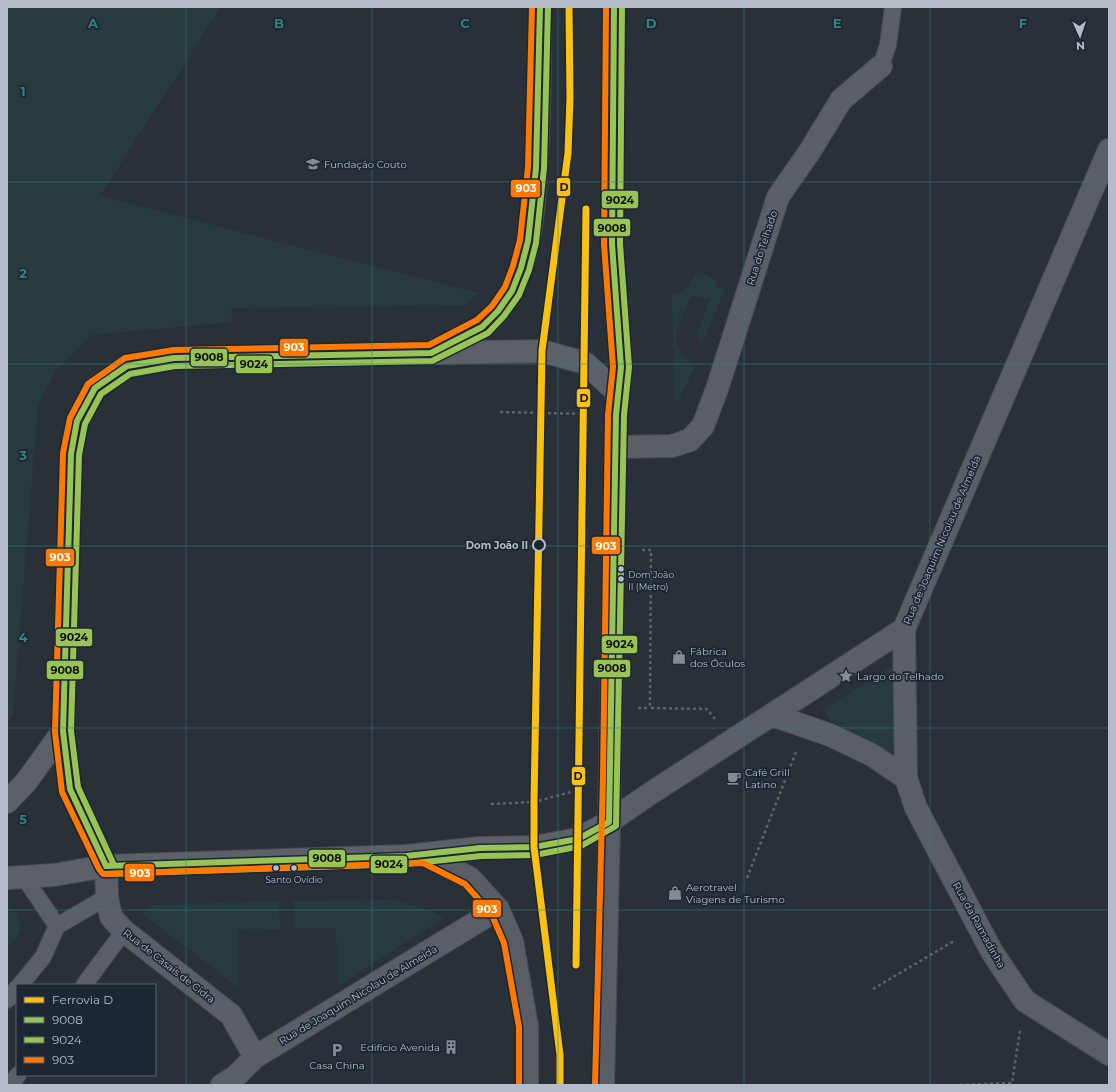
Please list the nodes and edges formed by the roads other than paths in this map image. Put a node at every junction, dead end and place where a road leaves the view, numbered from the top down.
1 (540, 7) edge
2 (614, 7) edge
3 (893, 7) edge
4 (882, 66) joint
5 (1109, 150) edge
6 (431, 354) junction
7 (618, 394) junction
8 (616, 447) junction
9 (904, 629) junction
10 (772, 715) junction
11 (62, 731) junction
12 (906, 778) junction
13 (7, 802) edge
14 (609, 822) junction
15 (425, 855) junction
16 (106, 866) junction
17 (15, 878) edge
18 (107, 897) junction
19 (498, 909) junction
20 (57, 926) junction
21 (124, 931) junction
22 (18, 984) edge
23 (85, 984) edge
24 (1109, 1054) edge
25 (256, 1057) junction
26 (17, 1076) edge
27 (10, 1085) edge
28 (222, 1085) edge
29 (527, 1085) edge
30 (603, 1085) edge

1 - 6 main road
2 - 7 main road
3 - 4 lane, Rua do Telhado
4 - 8 street, Rua do Telhado
5 - 9 street, Rua de Joaquim Nicolau de Almeida
6 - 7 main road
6 - 11 main road
7 - 8 main road
8 - 14 main road
9 - 10 street, Rua de Joaquim Nicolau de Almeida
9 - 12 street
10 - 12 street
10 - 14 street, Rua de Joaquim Nicolau de Almeida
11 - 13 main road
11 - 16 main road
12 - 24 street, Rua da Ramadinha
14 - 15 main road
14 - 30 main road
15 - 16 main road
15 - 19 main road
16 - 17 main road
16 - 18 street, Rua de Casais de Cidra
17 - 20 lane
18 - 20 lane
18 - 21 street, Rua de Casais de Cidra
19 - 25 street, Rua de Joaquim Nicolau de Almeida
19 - 29 main road
20 - 22 lane
21 - 23 lane
21 - 25 street, Rua de Casais de Cidra
25 - 28 street, Rua de Joaquim Nicolau de Almeida
26 - 27 lane

